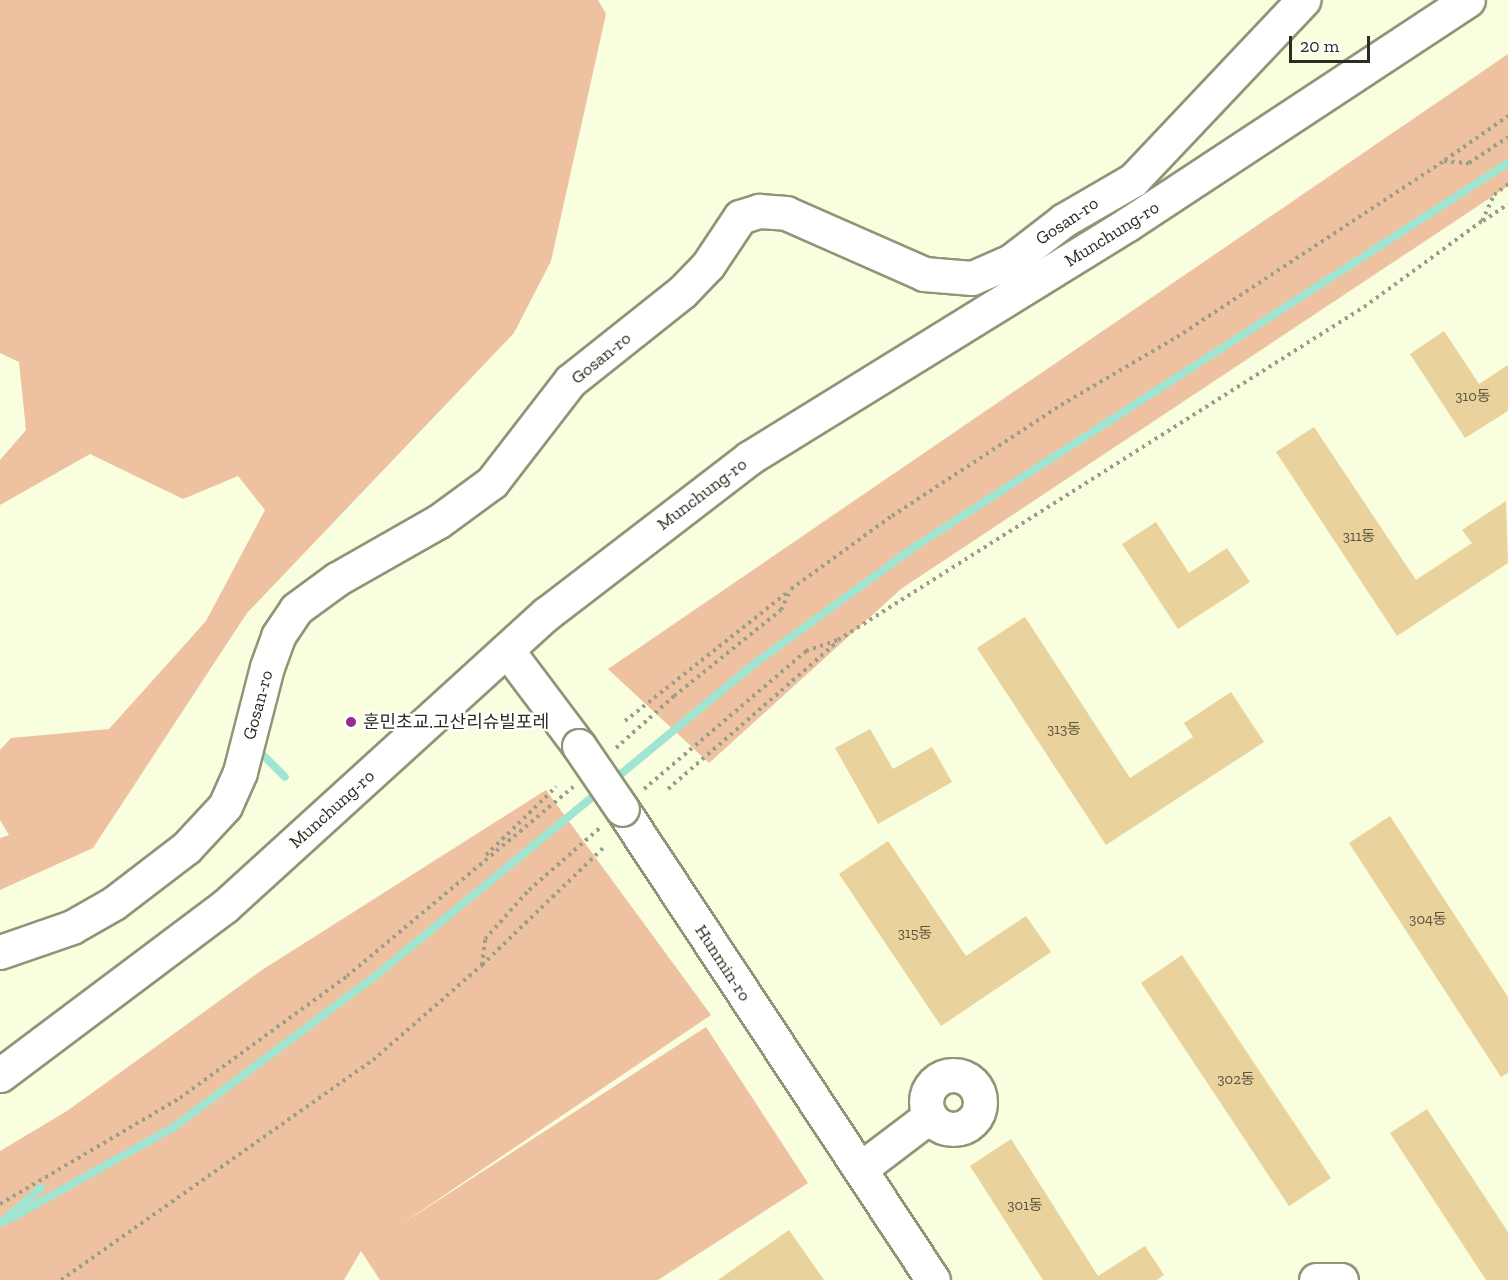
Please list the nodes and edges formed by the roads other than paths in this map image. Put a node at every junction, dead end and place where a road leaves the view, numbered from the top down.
1 (1304, 0) edge
2 (1468, 0) edge
3 (507, 650) junction
4 (0, 952) edge
5 (0, 1075) edge
6 (930, 1116) dead end
7 (860, 1169) junction
8 (933, 1280) edge
9 (1316, 1280) edge
10 (1341, 1280) edge

1 - 4 street, Gosan-ro
2 - 3 street, Munchung-ro
3 - 5 street, Munchung-ro
3 - 7 street, Hunmin-ro, bridge
6 - 7 street
7 - 8 street, Hunmin-ro
9 - 10 street

